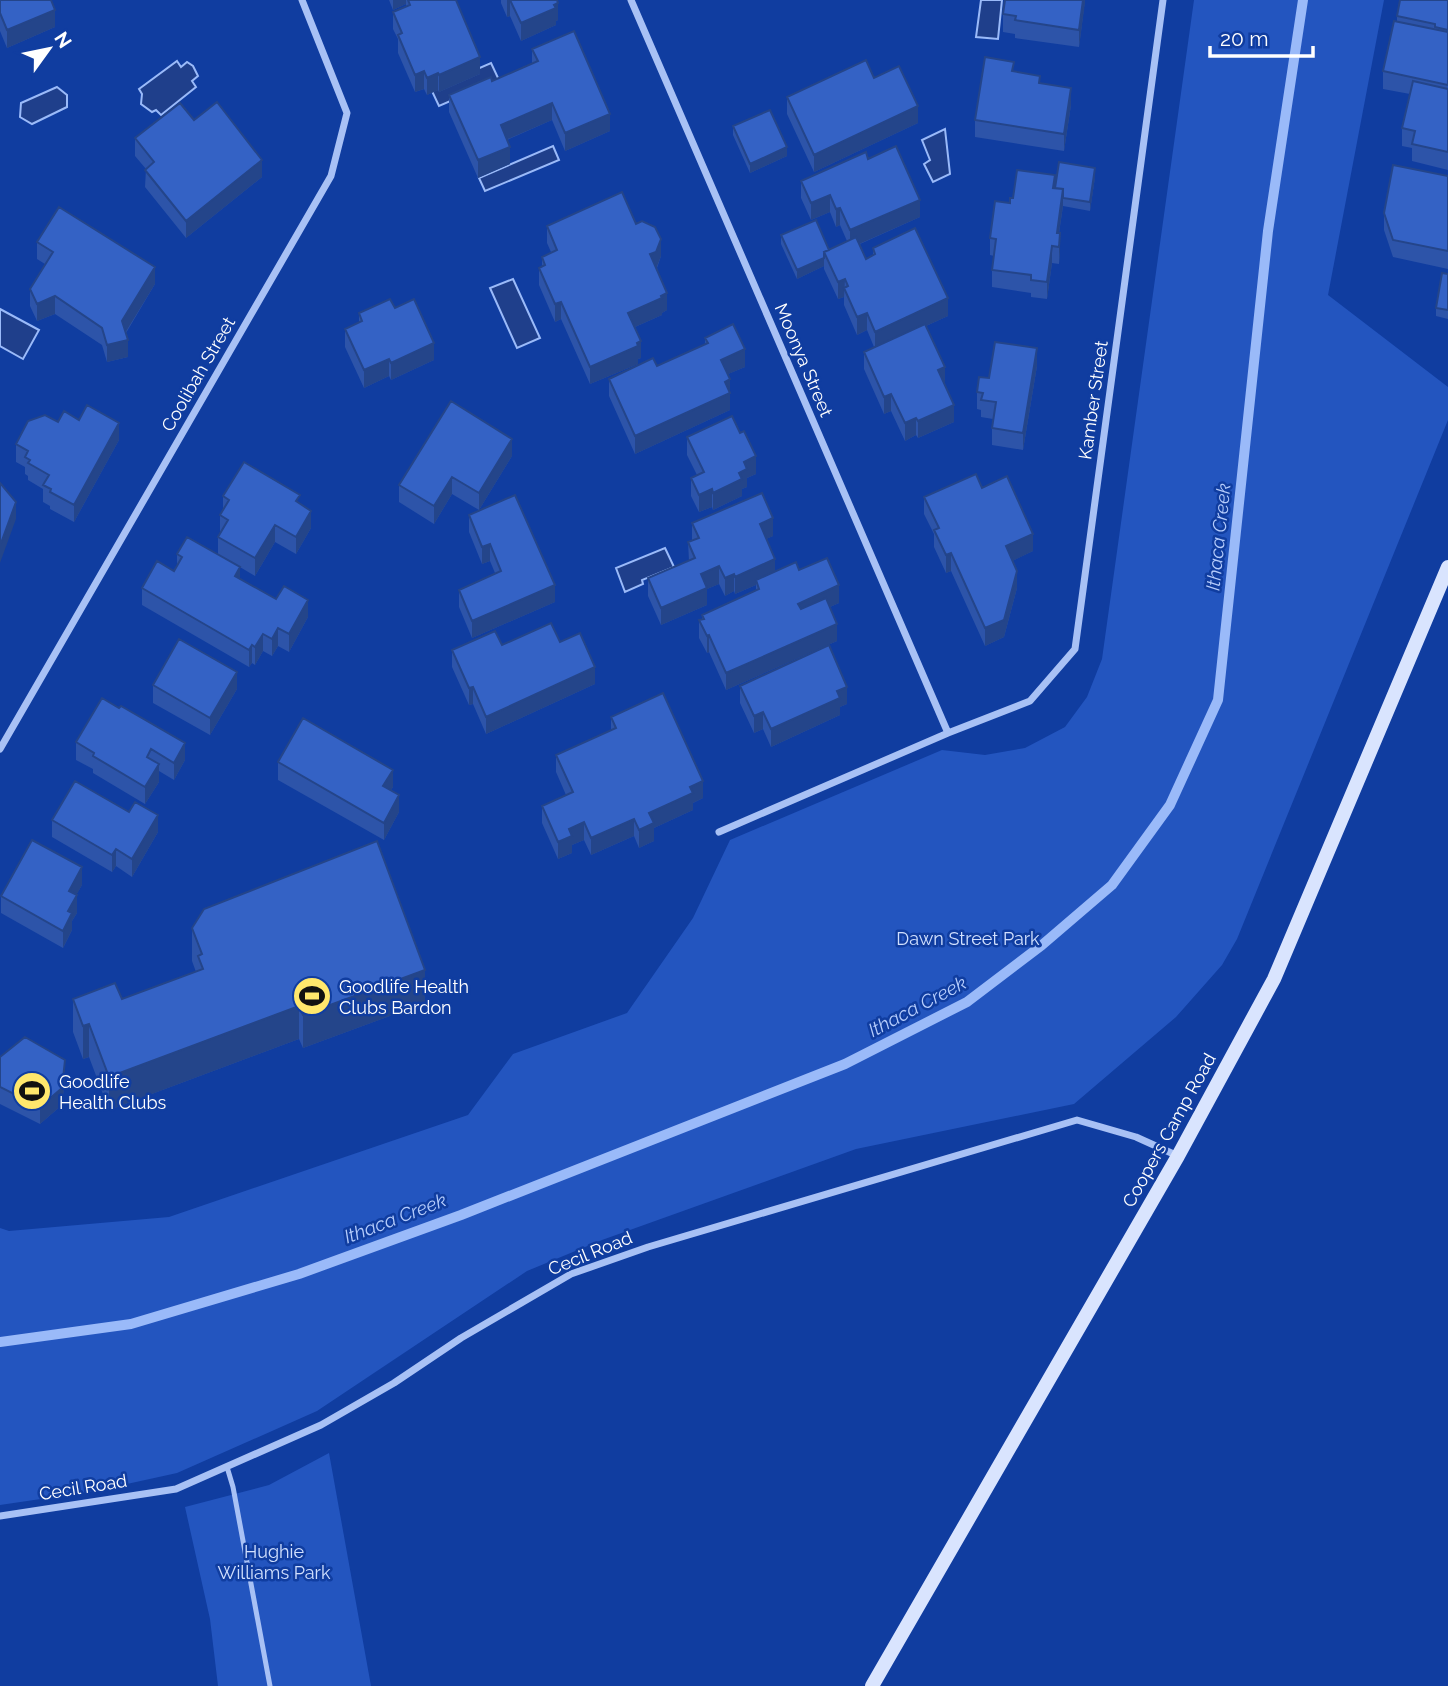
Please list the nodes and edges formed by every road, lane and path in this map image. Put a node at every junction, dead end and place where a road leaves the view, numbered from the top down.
1 (302, 0) edge
2 (631, 0) edge
3 (1163, 0) edge
4 (1448, 567) edge
5 (948, 733) junction
6 (0, 749) edge
7 (719, 832) dead end
8 (1178, 1156) junction
9 (227, 1467) junction
10 (0, 1516) edge
11 (270, 1686) edge
12 (872, 1686) edge

1 - 6 street, Coolibah Street
2 - 5 street, Moonya Street
3 - 5 street, Kamber Street
4 - 8 main road, Coopers Camp Road
5 - 7 street, Kamber Street
8 - 9 street, Cecil Road
8 - 12 main road, Coopers Camp Road
9 - 10 street, Cecil Road
9 - 11 lane

